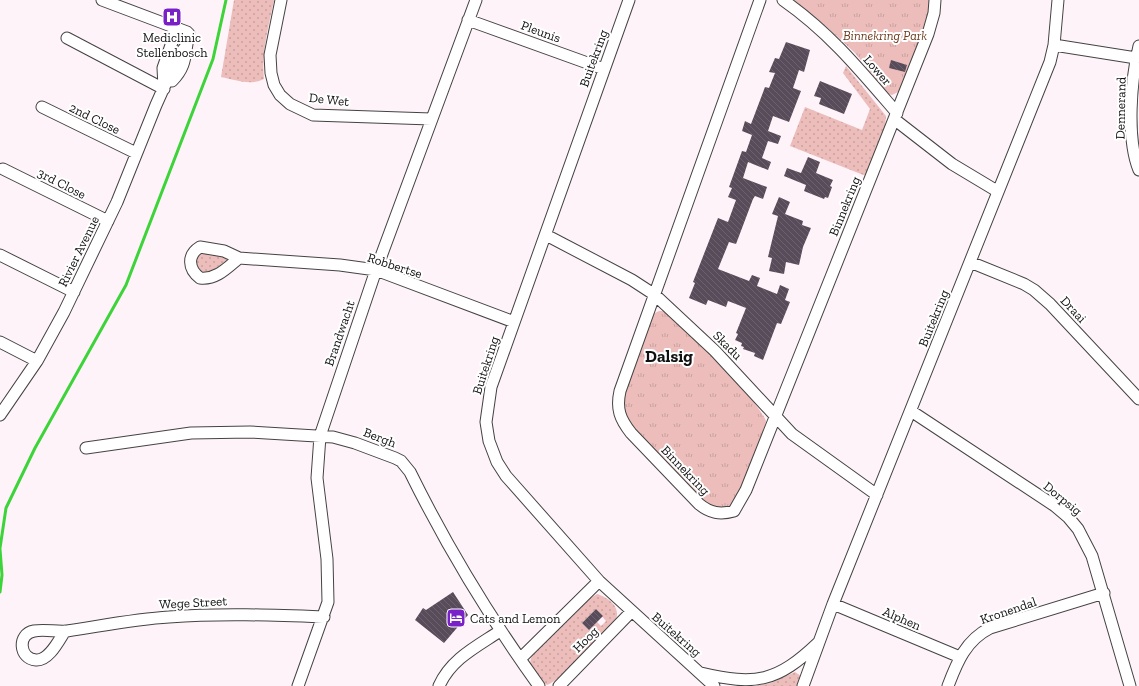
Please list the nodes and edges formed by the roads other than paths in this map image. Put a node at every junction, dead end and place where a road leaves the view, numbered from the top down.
1 (102, 0) edge
2 (280, 0) edge
3 (476, 0) edge
4 (629, 0) edge
5 (760, 0) edge
6 (783, 0) edge
7 (935, 0) edge
8 (1058, 0) edge
9 (468, 20) junction
10 (177, 28) junction
11 (67, 38) dead end
12 (1054, 45) junction
13 (1139, 46) edge
14 (1136, 58) junction
15 (604, 69) junction
16 (164, 90) junction
17 (42, 107) dead end
18 (895, 116) junction
19 (431, 119) junction
20 (136, 153) junction
21 (3, 169) dead end
22 (1139, 170) edge
23 (997, 191) junction
24 (108, 221) junction
25 (546, 235) junction
26 (0, 255) edge
27 (239, 258) dead end
28 (970, 262) junction
29 (376, 270) junction
30 (74, 292) junction
31 (655, 295) junction
32 (514, 322) junction
33 (0, 342) edge
34 (37, 360) junction
35 (1139, 399) edge
36 (911, 411) junction
37 (0, 415) edge
38 (776, 417) junction
39 (320, 436) junction
40 (86, 448) dead end
41 (877, 495) junction
42 (599, 581) junction
43 (1104, 594) junction
44 (833, 604) junction
45 (631, 612) junction
46 (324, 617) junction
47 (65, 631) dead end
48 (500, 631) junction
49 (819, 642) junction
50 (960, 657) junction
51 (520, 659) junction
52 (701, 673) junction
53 (298, 686) edge
54 (439, 686) edge
55 (540, 686) edge
56 (559, 686) edge
57 (714, 686) edge
58 (803, 686) edge
59 (948, 686) edge
60 (1130, 686) edge

1 - 10 street
2 - 19 street, De Wet
3 - 9 street, Brandwacht
4 - 15 street, Buitekring
5 - 31 street, Binnekring
6 - 18 street, Lower
7 - 18 street, Binnekring
8 - 12 street, Buitekring
9 - 15 street, Pleunis
9 - 19 street, Brandwacht
10 - 16 street
10 - 16 street, Rivier Avenue
11 - 16 street
12 - 14 street
12 - 23 street, Buitekring
13 - 14 street, Dennerand
14 - 22 street, Dennerand
15 - 25 street, Buitekring
16 - 20 street, Rivier Avenue
17 - 20 street, 2nd Close
18 - 23 street, Lower
18 - 38 street, Binnekring
19 - 29 street, Brandwacht
20 - 24 street, Rivier Avenue
21 - 24 street, 3rd Close
23 - 28 street, Buitekring
24 - 30 street, Rivier Avenue
25 - 31 street, Skadu
25 - 32 street, Buitekring
26 - 30 street
27 - 29 street, Robbertse
28 - 35 street, Draai
28 - 36 street, Buitekring
29 - 32 street, Robbertse
29 - 39 street, Brandwacht
30 - 34 street, Rivier Avenue
31 - 38 street, Skadu
31 - 38 street, Binnekring
32 - 42 street, Buitekring
33 - 34 street
34 - 37 street, Rivier Avenue
36 - 41 street, Buitekring
36 - 43 street, Dorpsig
38 - 41 street, Skadu
39 - 40 street, Bergh
39 - 46 street, Brandwacht
39 - 48 street, Bergh
41 - 44 street, Buitekring
42 - 45 street, Buitekring
42 - 51 street
43 - 50 street, Kronendal
43 - 60 street, Dorpsig
44 - 49 street, Buitekring
44 - 50 street, Alphen
45 - 52 street, Buitekring
45 - 56 street, Hoog
46 - 47 street, Wege Street
46 - 53 street, Brandwacht
48 - 51 street, Bergh
48 - 54 street
49 - 52 street, Buitekring
49 - 58 street, Buitekring
50 - 59 street, Kronendal
51 - 55 street, Bergh
52 - 57 street, Buitekring

